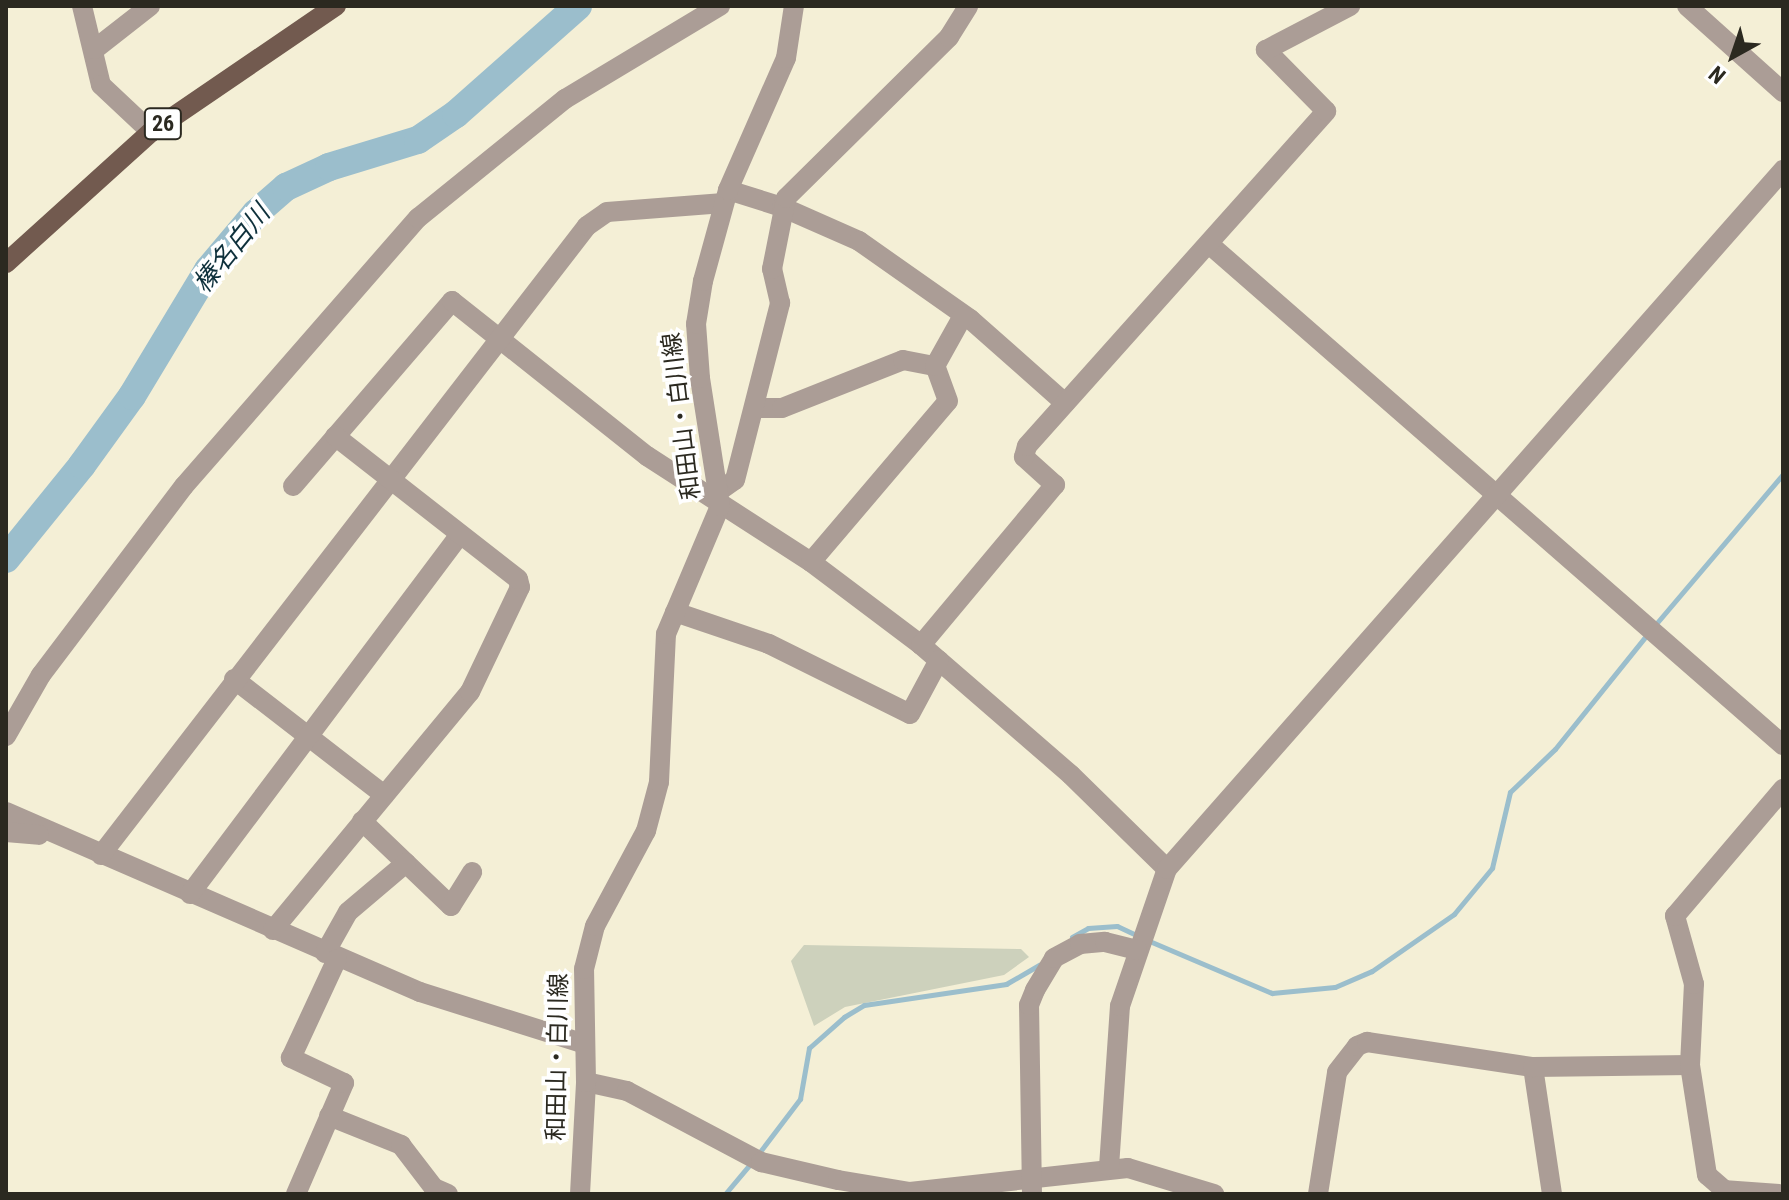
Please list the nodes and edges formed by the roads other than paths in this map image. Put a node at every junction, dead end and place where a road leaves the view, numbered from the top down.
1 (82, 6) edge
2 (150, 6) edge
3 (336, 6) edge
4 (720, 6) edge
5 (794, 6) edge
6 (968, 6) edge
7 (1350, 6) edge
8 (1687, 6) edge
9 (95, 49) junction
10 (1783, 92) edge
11 (151, 132) junction
12 (1783, 170) edge
13 (726, 196) junction
14 (782, 207) junction
15 (1209, 244) junction
16 (6, 263) edge
17 (963, 316) junction
18 (498, 338) junction
19 (935, 366) junction
20 (1065, 403) junction
21 (755, 408) junction
22 (335, 436) junction
23 (388, 479) junction
24 (293, 486) dead end
25 (1497, 494) junction
26 (719, 498) junction
27 (460, 535) junction
28 (811, 562) junction
29 (675, 612) junction
30 (921, 645) junction
31 (939, 660) junction
32 (234, 679) junction
33 (6, 736) edge
34 (307, 736) junction
35 (1783, 745) edge
36 (1783, 789) edge
37 (384, 795) junction
38 (6, 812) edge
39 (362, 821) junction
40 (44, 828) junction
41 (6, 832) edge
42 (101, 855) junction
43 (406, 863) junction
44 (1167, 869) junction
45 (472, 872) dead end
46 (190, 894) junction
47 (273, 930) junction
48 (1139, 943) junction
49 (331, 956) junction
50 (585, 1044) junction
51 (1690, 1065) junction
52 (1533, 1067) junction
53 (586, 1082) junction
54 (329, 1116) junction
55 (1109, 1167) junction
56 (1031, 1185) edge
57 (836, 1187) edge
58 (1726, 1192) edge
59 (1208, 1193) edge
60 (296, 1194) edge
61 (448, 1194) edge
62 (580, 1194) edge
63 (1318, 1194) edge
64 (1552, 1194) edge
65 (1779, 1194) edge

1 - 9 street
2 - 9 street
3 - 11 main road, 26
4 - 33 street
5 - 13 street, 和田山・白川線
6 - 14 street
7 - 15 street
8 - 10 street
9 - 11 street
11 - 16 main road, 26
12 - 25 street
13 - 14 street
13 - 18 street
13 - 26 street, 和田山・白川線
14 - 17 street
14 - 21 street
15 - 20 street
15 - 25 street
17 - 19 street
17 - 20 street
18 - 22 street
18 - 23 street
18 - 26 street
19 - 21 street
19 - 28 street
20 - 30 street
21 - 26 street
22 - 23 street
22 - 24 street
23 - 27 street
23 - 32 street
25 - 35 street
25 - 44 street
26 - 28 street
26 - 29 street, 和田山・白川線
27 - 34 street
27 - 37 street
28 - 30 street
29 - 31 street
29 - 50 street, 和田山・白川線
30 - 31 street
31 - 44 street
32 - 34 street
32 - 42 street
34 - 37 street
34 - 46 street
36 - 51 street
37 - 39 street
38 - 40 street
39 - 43 street
39 - 47 street
40 - 41 street
40 - 42 street
42 - 46 street
43 - 45 street
43 - 49 street
44 - 48 street
46 - 47 street
47 - 49 street
48 - 55 street
48 - 56 street
49 - 50 street
49 - 54 street
50 - 53 street, 和田山・白川線
51 - 52 street
51 - 58 street
52 - 63 street
52 - 64 street
53 - 57 street
53 - 62 street, 和田山・白川線
54 - 60 street
54 - 61 street
55 - 56 street
55 - 59 street
56 - 57 street
58 - 65 street

